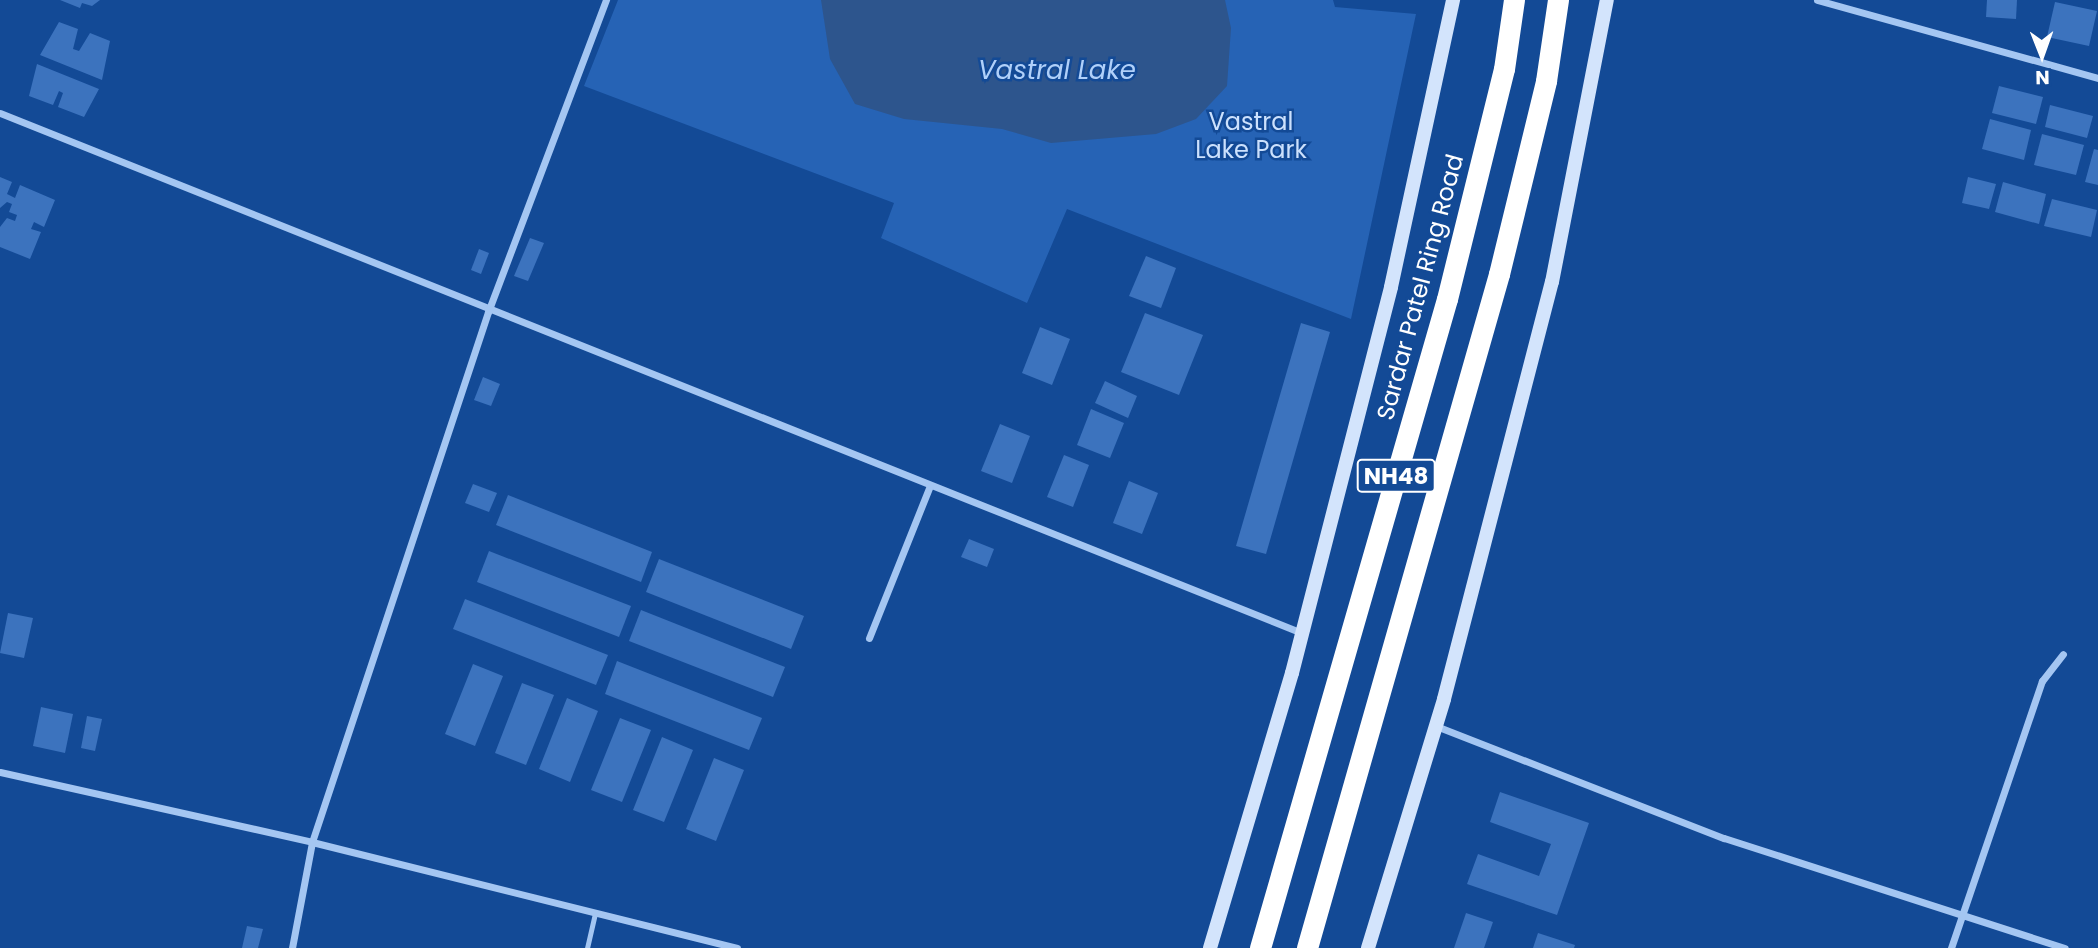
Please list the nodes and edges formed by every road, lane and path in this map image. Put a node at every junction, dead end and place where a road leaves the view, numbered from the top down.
1 (606, 0) edge
2 (1453, 0) edge
3 (1514, 0) edge
4 (1558, 0) edge
5 (1607, 0) edge
6 (1817, 0) edge
7 (2098, 78) edge
8 (0, 113) edge
9 (488, 312) junction
10 (929, 488) junction
11 (1302, 633) junction
12 (869, 638) dead end
13 (2063, 654) dead end
14 (1436, 726) junction
15 (0, 772) edge
16 (312, 842) junction
17 (595, 913) junction
18 (1961, 918) junction
19 (292, 948) edge
20 (587, 948) edge
21 (737, 948) edge
22 (1210, 948) edge
23 (1260, 948) edge
24 (1307, 948) edge
25 (1368, 948) edge
26 (1951, 948) edge
27 (2065, 948) edge

1 - 9 street
2 - 11 street, Sardar Patel Ring Road
3 - 23 highway, Sardar Patel Ring Road / NH48
4 - 24 highway, NH48
5 - 14 street
6 - 7 street
8 - 9 street
9 - 10 street
9 - 16 street
10 - 11 street
10 - 12 street
11 - 22 street, Sardar Patel Ring Road
13 - 18 street
14 - 18 street
14 - 25 street
15 - 16 street
16 - 17 street
16 - 19 street
17 - 20 lane
17 - 21 street
18 - 26 street
18 - 27 street

